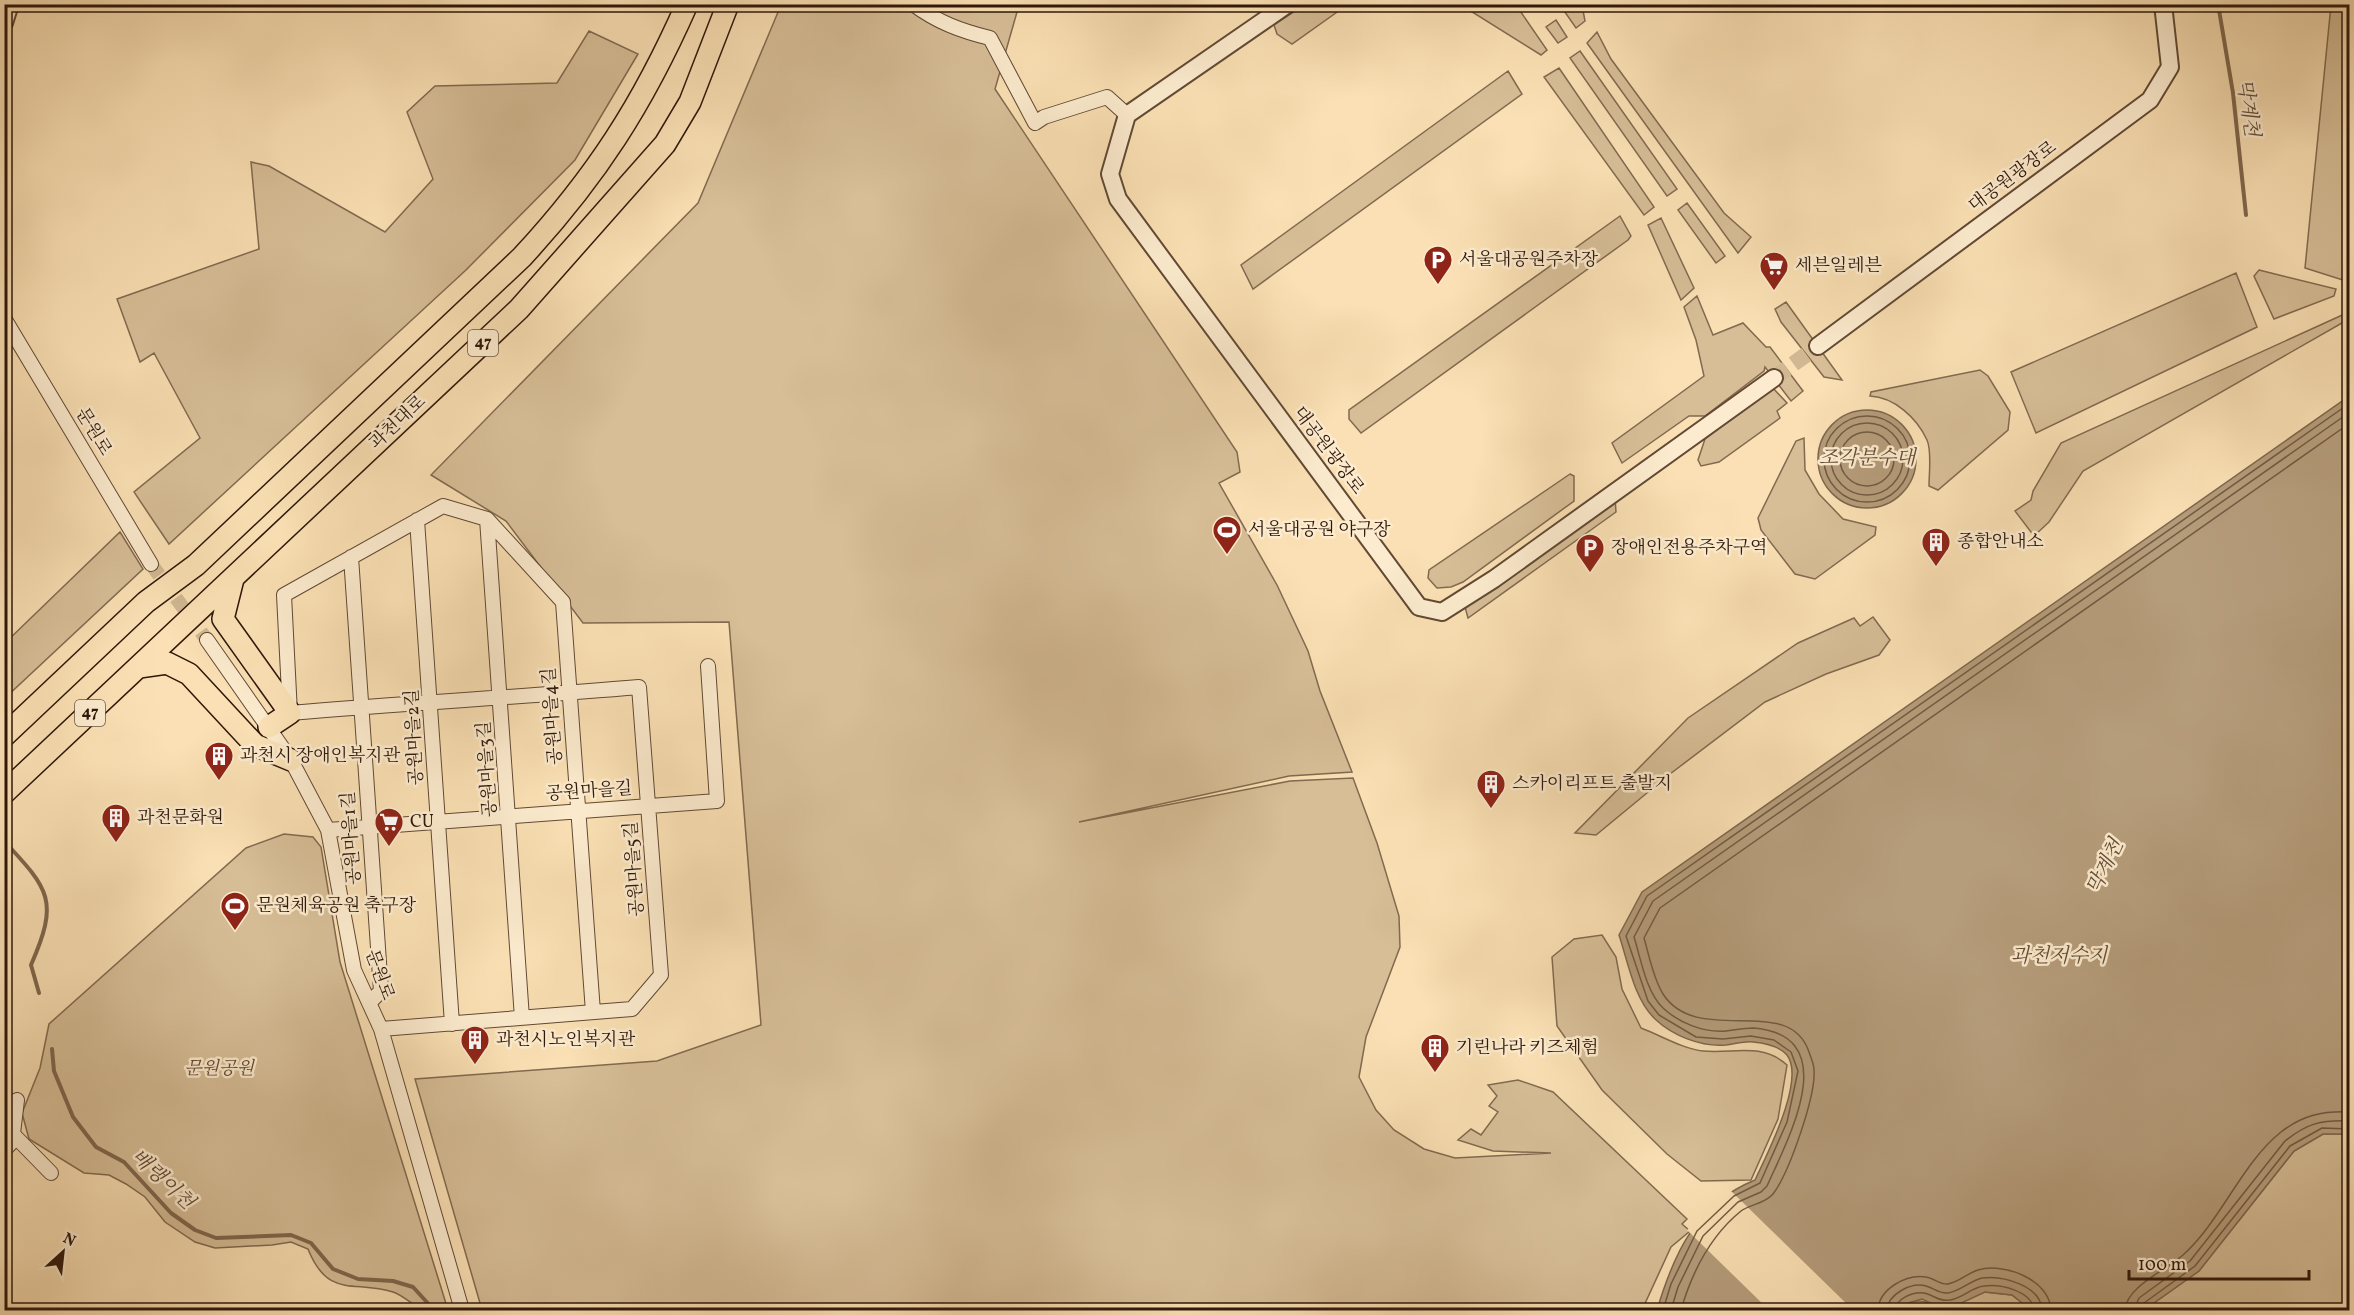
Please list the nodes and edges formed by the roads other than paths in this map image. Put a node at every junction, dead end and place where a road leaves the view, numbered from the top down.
1 (10, 4) edge
2 (687, 4) edge
3 (728, 4) edge
4 (913, 4) edge
5 (1287, 4) edge
6 (2163, 4) edge
7 (1267, 11) edge
8 (4, 23) edge
9 (1127, 115) junction
10 (4, 318) edge
11 (1818, 346) tunnel mouth
12 (1774, 378) tunnel mouth
13 (487, 519) junction
14 (417, 520) junction
15 (351, 557) junction
16 (151, 564) tunnel mouth
17 (233, 579) junction
18 (207, 640) tunnel mouth
19 (708, 666) dead end
20 (139, 667) junction
21 (570, 693) junction
22 (501, 697) junction
23 (431, 702) junction
24 (360, 707) junction
25 (290, 713) junction
26 (269, 727) junction
27 (4, 736) edge
28 (291, 760) junction
29 (4, 794) edge
30 (648, 806) junction
31 (579, 811) junction
32 (509, 817) junction
33 (437, 822) junction
34 (369, 826) junction
35 (328, 830) junction
36 (369, 1003) junction
37 (593, 1012) junction
38 (522, 1018) junction
39 (452, 1024) junction
40 (381, 1029) junction
41 (4, 1119) edge
42 (9, 1129) edge
43 (4, 1151) edge
44 (462, 1311) edge

1 - 8 street
2 - 27 highway, 과천대로 / 47
3 - 17 highway, 과천대로 / 47
4 - 9 street
5 - 7 street
6 - 11 street, 대공원광장로
7 - 9 street
9 - 12 street, 대공원광장로
10 - 16 street, 문원로
13 - 14 street
13 - 21 street, 공원마을4길
13 - 22 street, 공원마을3길
14 - 15 street
14 - 23 street, 공원마을2길
15 - 24 street, 공원마을1길
15 - 25 street
17 - 20 highway, 과천대로 / 47
17 - 25 highway
18 - 26 street, 문원로
19 - 30 street, 공원마을길
20 - 28 highway
20 - 29 highway, 과천대로 / 47
21 - 22 street
21 - 30 street, 공원마을5길
21 - 31 street, 공원마을4길
22 - 23 street
22 - 32 street, 공원마을3길
23 - 24 street
23 - 33 street, 공원마을2길
24 - 25 street
24 - 34 street, 공원마을1길
25 - 26 highway
26 - 28 street, 문원로
28 - 35 street, 문원로
30 - 31 street, 공원마을길
30 - 37 street, 공원마을5길
31 - 32 street, 공원마을길
31 - 37 street, 공원마을4길
32 - 33 street, 공원마을길
32 - 38 street, 공원마을3길
33 - 34 street, 공원마을길
33 - 39 street, 공원마을2길
34 - 35 street, 공원마을길
34 - 36 street, 공원마을1길
35 - 36 street, 문원로
36 - 40 street, 문원로
37 - 38 street
38 - 39 street
39 - 40 street
40 - 44 street, 문원로
41 - 42 street
42 - 43 street
42 - 43 street

